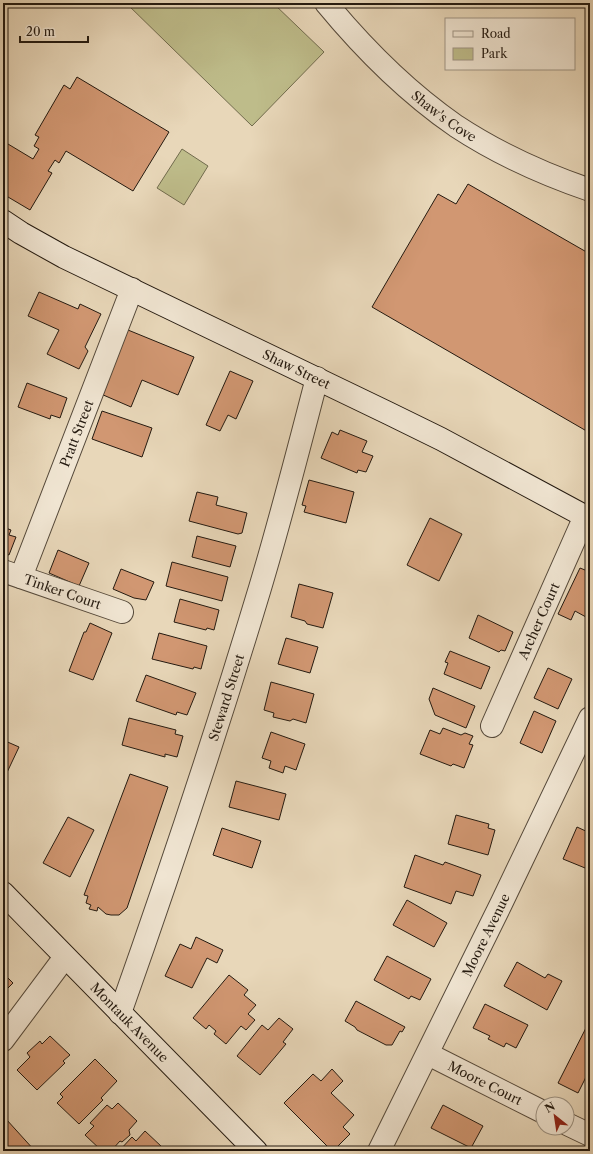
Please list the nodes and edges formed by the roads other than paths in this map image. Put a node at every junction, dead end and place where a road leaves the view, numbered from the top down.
1 (326, 3) edge
2 (590, 190) edge
3 (3, 221) edge
4 (132, 289) junction
5 (317, 378) junction
6 (588, 518) edge
7 (12, 574) edge
8 (122, 612) dead end
9 (590, 718) edge
10 (492, 726) dead end
11 (3, 893) edge
12 (65, 957) junction
13 (120, 1013) junction
14 (3, 1040) edge
15 (428, 1054) junction
16 (535, 1108) edge
17 (575, 1128) edge
18 (590, 1135) edge
19 (256, 1151) edge
20 (379, 1151) edge

1 - 2 street, Shaw's Cove
3 - 4 street, Shaw Street
4 - 5 street, Shaw Street
4 - 7 street, Pratt Street
5 - 6 street, Shaw Street
5 - 13 street, Steward Street
6 - 10 street, Archer Court
7 - 8 street, Tinker Court
9 - 15 street, Moore Avenue
11 - 12 street, Montauk Avenue
12 - 13 street, Montauk Avenue
12 - 14 street
13 - 19 street, Montauk Avenue
15 - 16 street, Moore Court
15 - 20 street, Moore Avenue
17 - 18 street

